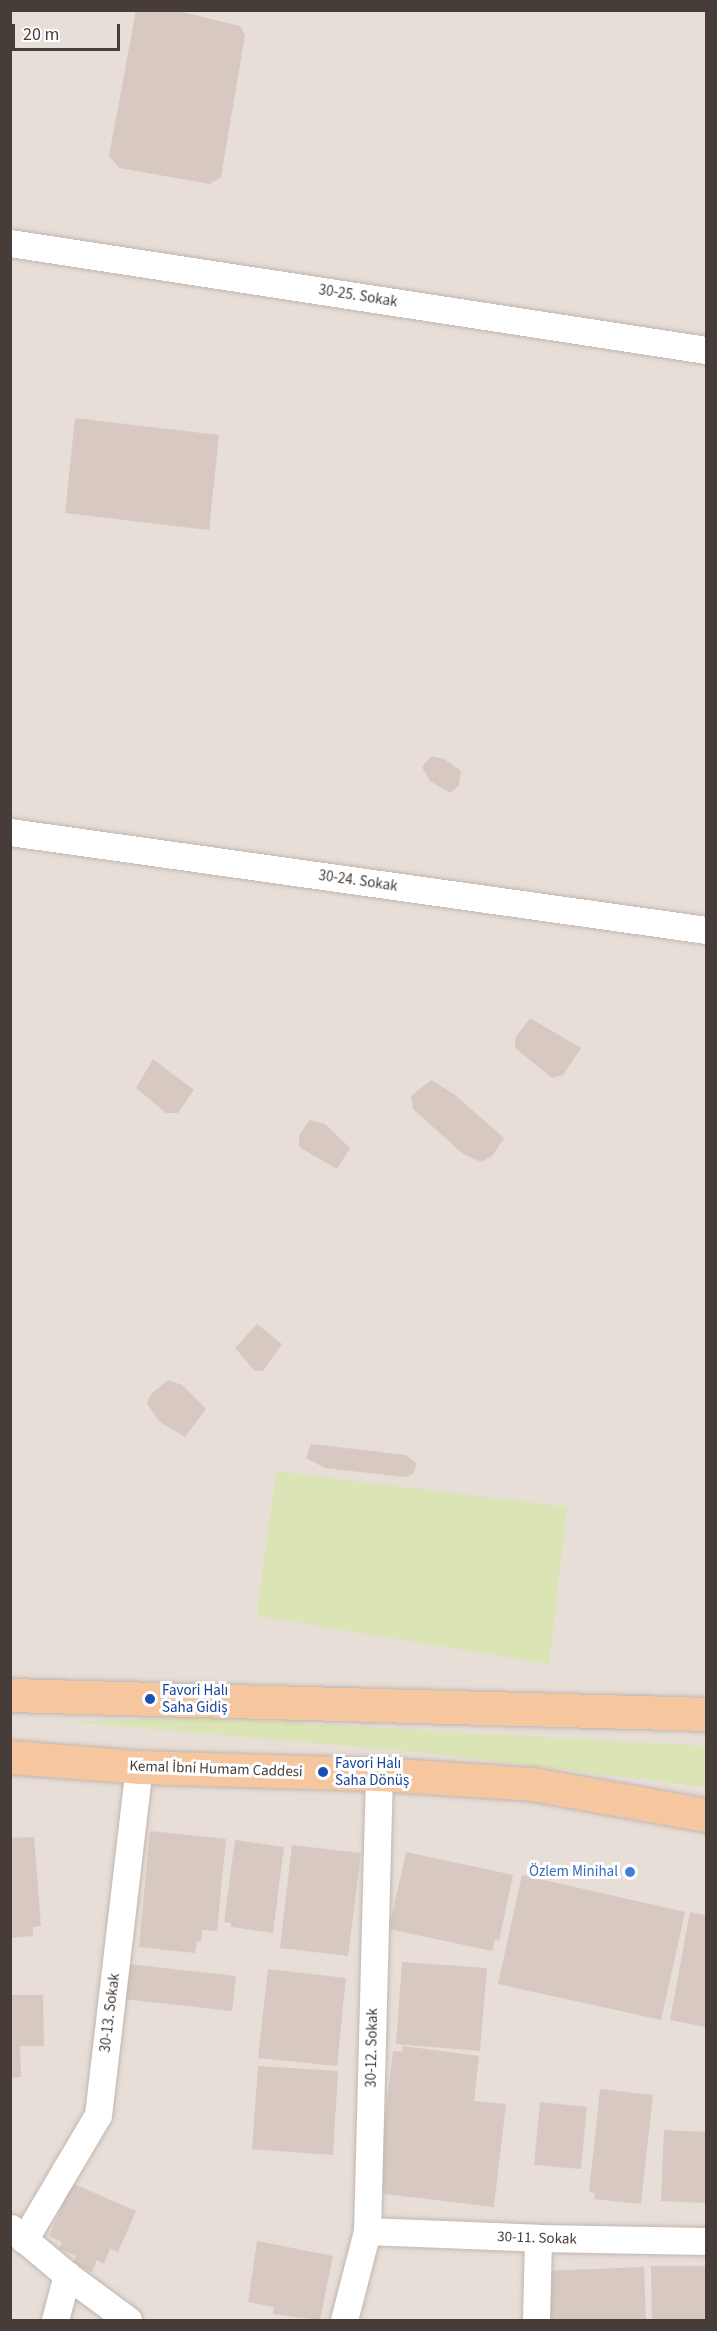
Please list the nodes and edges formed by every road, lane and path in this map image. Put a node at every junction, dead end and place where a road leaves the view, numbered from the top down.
1 (10, 243) edge
2 (706, 350) edge
3 (10, 832) edge
4 (706, 930) edge
5 (10, 1695) edge
6 (706, 1714) edge
7 (10, 1757) edge
8 (139, 1767) junction
9 (379, 1774) junction
10 (706, 1815) edge
11 (367, 2231) junction
12 (17, 2234) edge
13 (537, 2238) junction
14 (706, 2241) edge
15 (66, 2275) junction
16 (55, 2320) edge
17 (128, 2320) edge
18 (345, 2320) edge
19 (536, 2320) edge

1 - 2 street, 30-25. Sokak
3 - 4 street, 30-24. Sokak
5 - 6 main road
7 - 8 main road, Kemal İbni Humam Caddesi
8 - 9 main road, Kemal İbni Humam Caddesi
8 - 12 street, 30-13. Sokak
9 - 10 main road, Kemal İbni Humam Caddesi
9 - 11 street, 30-12. Sokak
11 - 13 street, 30-11. Sokak
11 - 18 street, 30-12. Sokak
12 - 15 street
13 - 14 street, 30-11. Sokak
13 - 19 street
15 - 16 street
15 - 17 street

